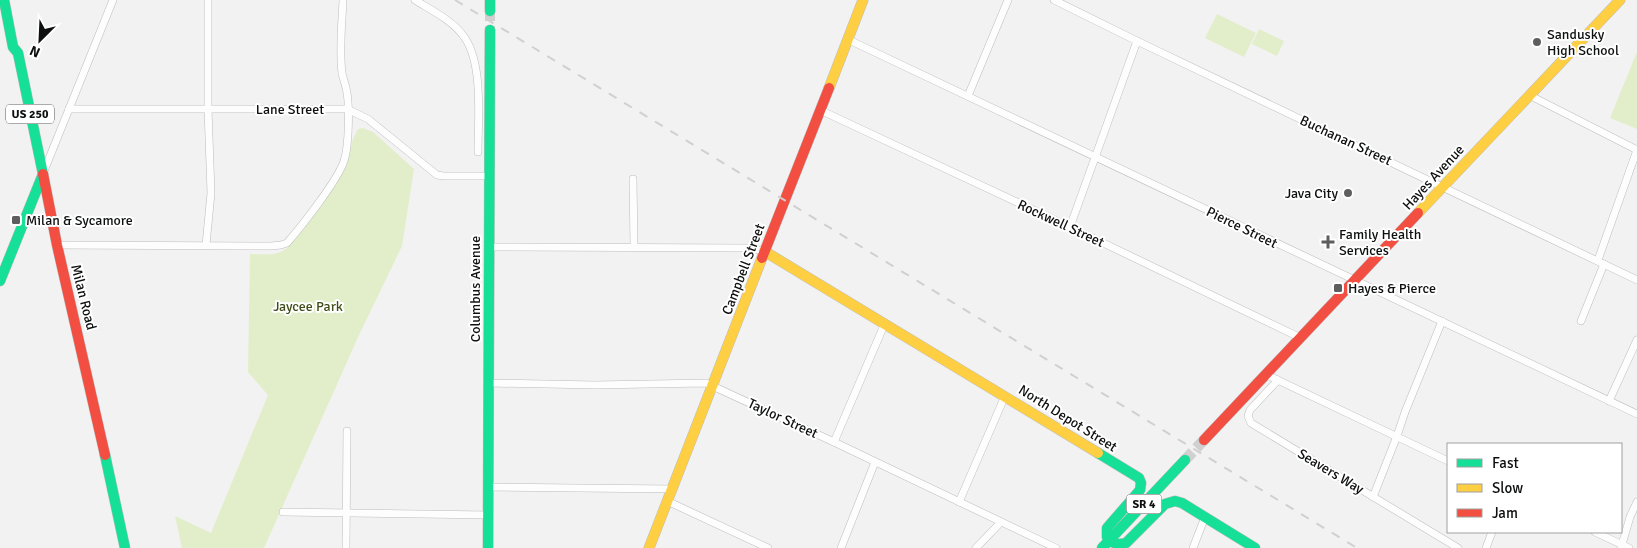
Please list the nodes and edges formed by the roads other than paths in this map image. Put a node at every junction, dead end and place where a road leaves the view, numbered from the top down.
1 (4, 0) edge
2 (12, 0) edge
3 (113, 0) edge
4 (208, 0) edge
5 (343, 0) edge
6 (415, 0) edge
7 (490, 0) edge
8 (863, 0) edge
9 (1008, 0) edge
10 (1054, 0) edge
11 (1620, 0) edge
12 (490, 11) tunnel mouth
13 (490, 30) tunnel mouth
14 (848, 39) junction
15 (1138, 41) junction
16 (18, 53) junction
17 (1529, 95) junction
18 (968, 96) junction
19 (69, 109) junction
20 (208, 109) junction
21 (347, 109) junction
22 (820, 110) junction
23 (1637, 150) edge
24 (478, 152) dead end
25 (1096, 157) junction
26 (43, 174) junction
27 (489, 176) junction
28 (632, 179) dead end
29 (1443, 186) junction
30 (1070, 226) junction
31 (57, 245) junction
32 (206, 245) junction
33 (489, 247) junction
34 (634, 247) junction
35 (764, 251) junction
36 (1601, 262) junction
37 (1356, 280) junction
38 (1637, 280) edge
39 (0, 281) edge
40 (1442, 321) junction
41 (1581, 321) dead end
42 (885, 323) junction
43 (1301, 338) junction
44 (1637, 340) edge
45 (1266, 375) junction
46 (1278, 380) junction
47 (489, 383) junction
48 (712, 386) junction
49 (1005, 396) junction
50 (1610, 401) junction
51 (1637, 414) edge
52 (347, 431) dead end
53 (1397, 436) junction
54 (1204, 440) tunnel mouth
55 (834, 442) junction
56 (1185, 460) tunnel mouth
57 (1447, 461) edge
58 (875, 462) junction
59 (488, 487) junction
60 (672, 489) junction
61 (1373, 497) junction
62 (667, 501) junction
63 (959, 502) junction
64 (1637, 502) edge
65 (283, 512) dead end
66 (346, 513) junction
67 (488, 515) junction
68 (1205, 517) junction
69 (1001, 522) junction
70 (1492, 533) edge
71 (1597, 533) edge
72 (1106, 544) edge
73 (1624, 547) edge
74 (125, 548) edge
75 (346, 548) edge
76 (488, 548) edge
77 (649, 548) edge
78 (768, 548) edge
79 (841, 548) edge
80 (976, 548) edge
81 (1056, 548) edge
82 (1193, 548) edge
83 (1255, 548) edge
84 (1458, 548) edge
85 (1486, 548) edge

1 - 16 street, Milan Road / US 250
2 - 16 street, Milan Road / US 250
3 - 19 street
4 - 20 street
5 - 21 street
6 - 24 street
7 - 12 street
8 - 14 street, Campbell Street
9 - 18 street
10 - 15 street, Buchanan Street
11 - 17 street, Hayes Avenue
13 - 27 street, Columbus Avenue
14 - 18 street, Pierce Street
14 - 22 street, Campbell Street
15 - 25 street
15 - 29 street, Buchanan Street
16 - 26 street, Milan Road / US 250
17 - 23 street
17 - 29 street, Hayes Avenue
18 - 25 street, Pierce Street
19 - 20 street, Lane Street
19 - 26 street
20 - 21 street, Lane Street
20 - 32 street
21 - 27 street, Lane Street
21 - 32 street
22 - 30 street, Rockwell Street
22 - 35 street, Campbell Street
23 - 36 street
25 - 30 street
25 - 37 street, Pierce Street
26 - 31 street, Milan Road
26 - 39 street
27 - 33 street, Columbus Avenue
28 - 34 street
29 - 36 street, Buchanan Street
29 - 37 street, Hayes Avenue
30 - 43 street, Rockwell Street
31 - 32 street
31 - 74 street, Milan Road
33 - 34 street
33 - 47 street, Columbus Avenue
34 - 35 street
35 - 42 street, North Depot Street
35 - 48 street, Campbell Street
36 - 38 street, Buchanan Street
36 - 41 street
37 - 40 street, Pierce Street
37 - 43 street, Hayes Avenue
40 - 50 street, Pierce Street
40 - 53 street
42 - 49 street, North Depot Street
42 - 55 street
43 - 45 street, Hayes Avenue
44 - 50 street
45 - 46 street
45 - 54 street, Hayes Avenue
46 - 53 street
46 - 61 street, Seavers Way
47 - 48 street, Taylor Street
47 - 59 street, Columbus Avenue
48 - 55 street, Taylor Street
48 - 60 street, Campbell Street
49 - 63 street
49 - 72 street, North Depot Street
50 - 51 street, Pierce Street
52 - 66 street
53 - 57 street
53 - 61 street
55 - 58 street, Taylor Street
56 - 72 street, SR 4
58 - 63 street, Taylor Street
58 - 79 street
59 - 60 street
59 - 67 street, Columbus Avenue
60 - 62 street, Campbell Street
61 - 84 street, Seavers Way
62 - 77 street, Campbell Street
62 - 78 street
63 - 69 street, Taylor Street
64 - 73 street
65 - 66 street
66 - 67 street
66 - 75 street
67 - 76 street, Columbus Avenue
68 - 72 street
68 - 82 street
68 - 83 street
69 - 80 street
69 - 81 street, Taylor Street
70 - 85 street
71 - 73 street

